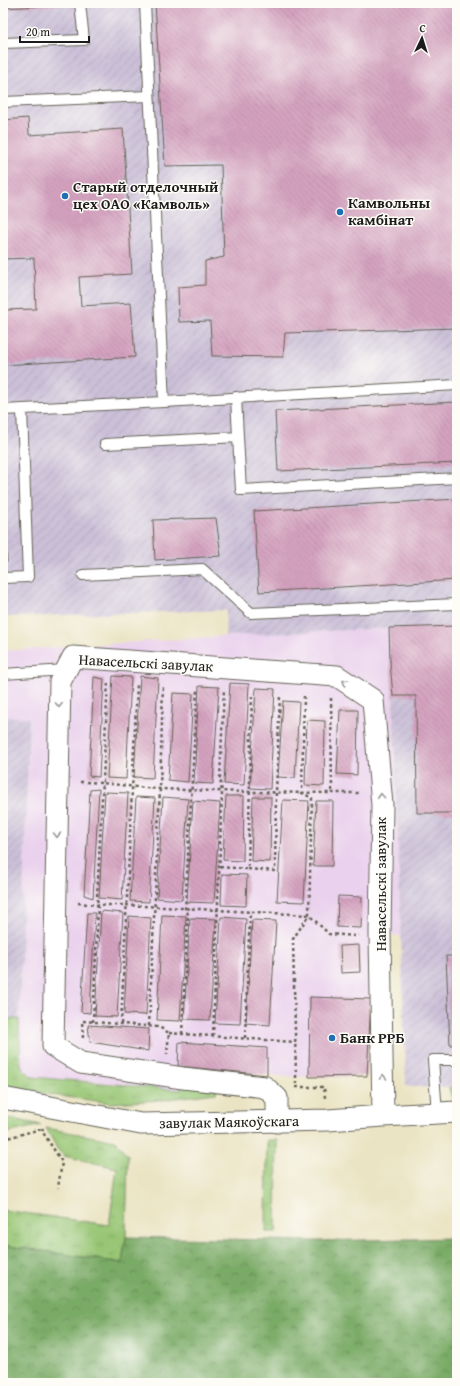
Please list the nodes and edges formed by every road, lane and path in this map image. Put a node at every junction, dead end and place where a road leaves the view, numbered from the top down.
1 (80, 3) edge
2 (145, 3) edge
3 (3, 43) edge
4 (149, 96) junction
5 (3, 102) edge
6 (457, 385) edge
7 (236, 397) junction
8 (164, 402) junction
9 (22, 409) junction
10 (3, 410) edge
11 (238, 437) junction
12 (105, 444) dead end
13 (457, 478) edge
14 (83, 574) dead end
15 (3, 578) edge
16 (457, 604) edge
17 (109, 660) junction
18 (138, 662) junction
19 (164, 664) junction
20 (198, 666) junction
21 (224, 668) junction
22 (66, 670) junction
23 (253, 670) junction
24 (281, 672) junction
25 (3, 674) edge
26 (305, 674) junction
27 (331, 676) junction
28 (58, 782) junction
29 (103, 782) junction
30 (132, 786) junction
31 (160, 789) junction
32 (191, 790) junction
33 (221, 791) junction
34 (381, 792) junction
35 (250, 793) junction
36 (276, 793) junction
37 (302, 793) junction
38 (332, 793) junction
39 (220, 867) junction
40 (248, 869) junction
41 (56, 900) junction
42 (98, 905) junction
43 (126, 905) junction
44 (155, 907) junction
45 (185, 908) junction
46 (218, 910) junction
47 (250, 912) junction
48 (309, 915) junction
49 (380, 929) junction
50 (93, 1022) junction
51 (121, 1024) junction
52 (149, 1026) junction
53 (159, 1027) dead end
54 (169, 1033) dead end
55 (182, 1034) junction
56 (213, 1036) junction
57 (245, 1038) junction
58 (83, 1039) dead end
59 (294, 1042) junction
60 (457, 1060) edge
61 (3, 1098) edge
62 (447, 1112) edge
63 (383, 1116) junction
64 (328, 1120) junction
65 (44, 1122) dead end
66 (277, 1122) junction
67 (58, 1188) dead end

1 - 3 lane
2 - 4 lane
4 - 5 lane
4 - 8 lane
6 - 7 lane
7 - 8 lane
7 - 11 lane
8 - 9 lane
9 - 10 lane
9 - 15 lane
11 - 12 lane
11 - 13 lane
14 - 16 lane
17 - 18 street, Навасельскі завулак
17 - 22 street, Навасельскі завулак
17 - 29 path
18 - 19 street, Навасельскі завулак
18 - 30 path
19 - 20 street, Навасельскі завулак
19 - 31 path
20 - 21 street, Навасельскі завулак
20 - 32 path
21 - 23 street, Навасельскі завулак
21 - 33 path
22 - 25 lane
22 -> 28 street, Навасельскі завулак
23 - 24 street, Навасельскі завулак
23 - 35 path
24 - 26 street, Навасельскі завулак
24 - 36 path
26 - 27 street, Навасельскі завулак
26 - 37 path
34 -> 27 street, Навасельскі завулак
27 - 38 path
28 - 29 path
28 -> 41 street, Навасельскі завулак
29 - 30 path
29 - 42 path
30 - 31 path
30 - 43 path
31 - 32 path
31 - 44 path
32 - 33 path
32 - 45 path
33 - 35 path
33 - 39 path
34 - 38 path
49 -> 34 street, Навасельскі завулак
35 - 36 path
35 - 40 path
36 - 37 path
36 - 40 path
37 - 38 path
37 - 48 path
39 - 40 path
39 - 46 path
41 - 42 path
41 - 66 street, Навасельскі завулак
42 - 43 path
42 - 50 path
43 - 44 path
43 - 51 path
44 - 45 path
44 - 52 path
45 - 46 path
45 - 55 path
46 - 47 path
46 - 56 path
47 - 48 path
47 - 57 path
48 - 49 path
48 - 59 path
63 -> 49 street, Навасельскі завулак
50 - 51 path
50 - 58 path
51 - 52 path
52 - 53 path
54 - 55 path
55 - 56 path
56 - 57 path
57 - 59 path
59 - 64 path
60 - 62 lane
61 - 66 street, завулак Маякоўскага
62 - 63 street, завулак Маякоўскага
63 - 64 street, завулак Маякоўскага
64 - 66 street, завулак Маякоўскага
65 - 67 path

